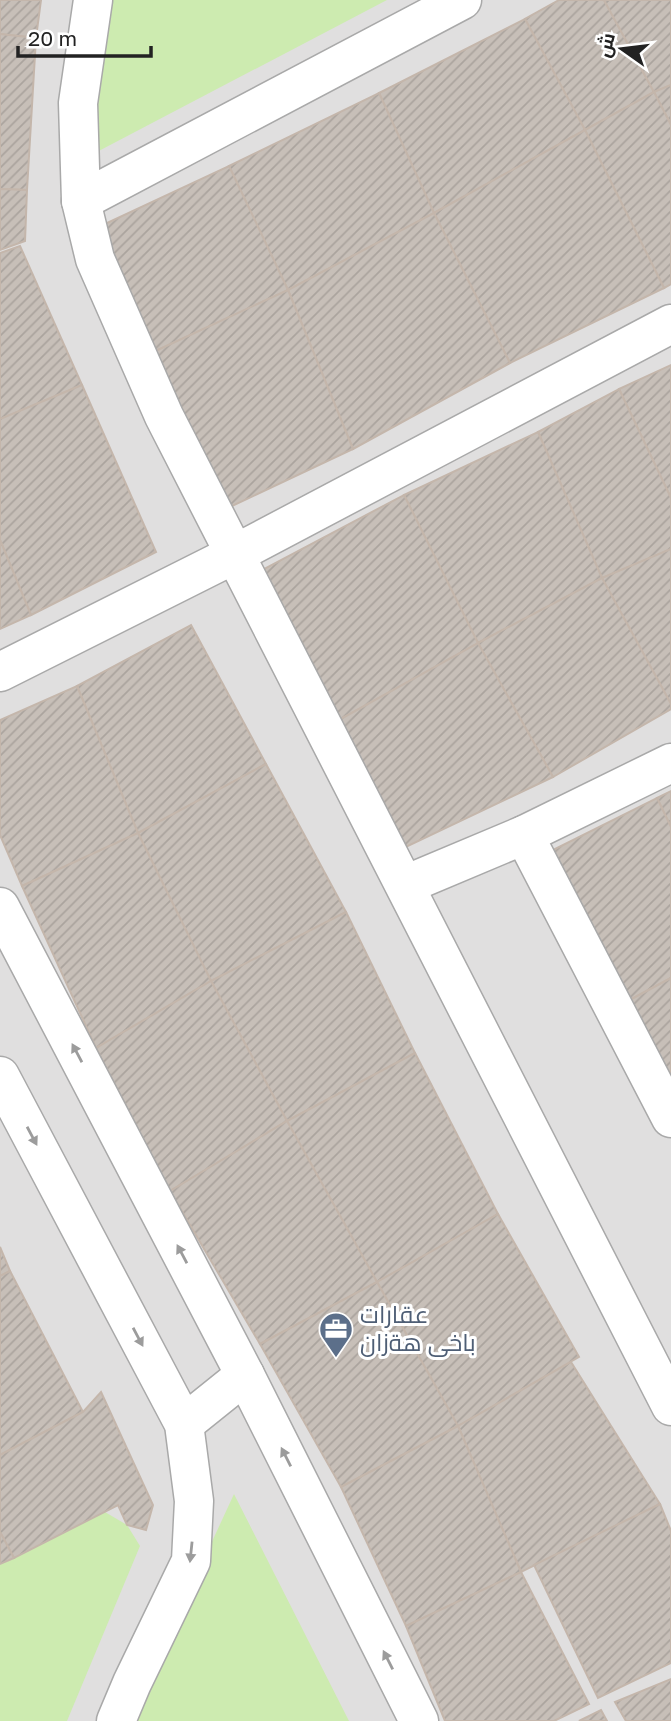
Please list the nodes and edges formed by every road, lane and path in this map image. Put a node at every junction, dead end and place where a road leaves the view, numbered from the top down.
1 (93, 0) edge
2 (462, 0) edge
3 (81, 201) junction
4 (671, 324) edge
5 (235, 554) junction
6 (0, 672) edge
7 (671, 763) edge
8 (524, 835) junction
9 (405, 885) junction
10 (0, 907) edge
11 (0, 1076) edge
12 (671, 1118) edge
13 (245, 1375) junction
14 (671, 1406) edge
15 (184, 1424) junction
16 (116, 1721) edge
17 (419, 1721) edge

1 - 3 street
2 - 3 street
3 - 5 street
4 - 5 street
5 - 6 street
5 - 9 street
7 - 8 street
8 - 9 street
8 - 12 street
9 - 14 street
13 -> 10 street
11 -> 15 street
13 - 15 street
17 -> 13 street
15 -> 16 street

